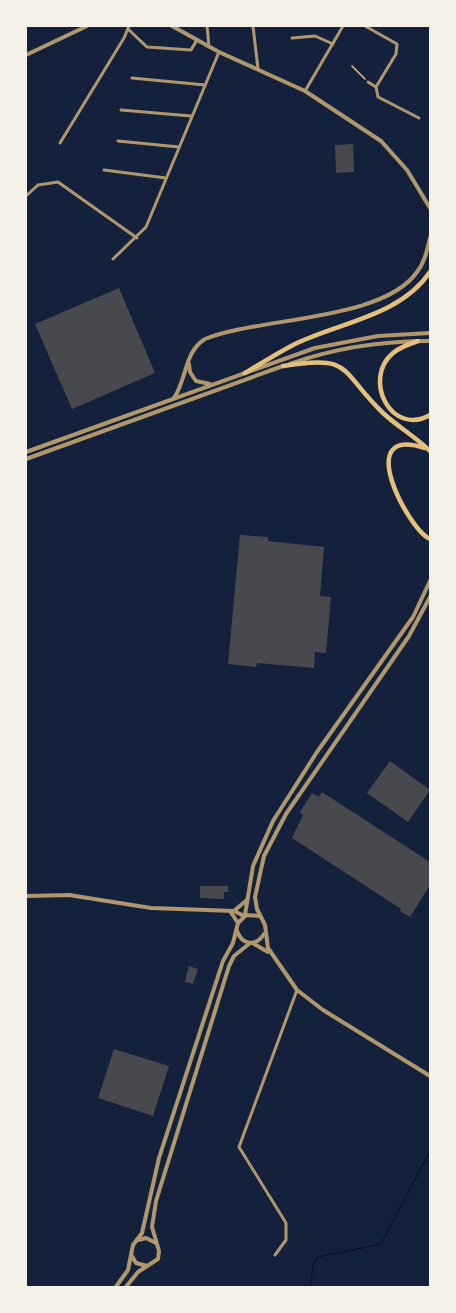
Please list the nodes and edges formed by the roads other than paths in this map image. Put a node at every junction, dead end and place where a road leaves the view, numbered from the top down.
1 (87, 26) edge
2 (172, 26) edge
3 (207, 26) edge
4 (253, 26) edge
5 (343, 26) edge
6 (365, 26) edge
7 (129, 27) edge
8 (292, 38) dead end
9 (197, 40) junction
10 (333, 44) junction
11 (209, 47) junction
12 (219, 52) junction
13 (26, 55) edge
14 (258, 69) junction
15 (132, 78) dead end
16 (368, 81) road end
17 (205, 85) junction
18 (376, 87) junction
19 (305, 91) junction
20 (121, 110) dead end
21 (191, 116) junction
22 (419, 118) dead end
23 (118, 141) dead end
24 (60, 143) dead end
25 (178, 147) junction
26 (104, 170) dead end
27 (166, 178) junction
28 (26, 196) edge
29 (430, 208) edge
30 (137, 238) junction
31 (430, 238) edge
32 (113, 259) dead end
33 (430, 272) edge
34 (430, 333) edge
35 (418, 341) junction
36 (430, 341) edge
37 (189, 359) junction
38 (283, 366) junction
39 (245, 374) junction
40 (217, 383) junction
41 (174, 398) junction
42 (430, 415) edge
43 (430, 450) edge
44 (26, 452) edge
45 (26, 459) edge
46 (430, 539) edge
47 (430, 581) edge
48 (430, 597) edge
49 (26, 896) edge
50 (248, 896) junction
51 (231, 911) junction
52 (244, 916) junction
53 (262, 919) junction
54 (238, 922) junction
55 (265, 929) junction
56 (237, 930) junction
57 (251, 943) junction
58 (271, 955) junction
59 (297, 990) junction
60 (430, 1076) edge
61 (135, 1242) junction
62 (156, 1243) junction
63 (131, 1252) junction
64 (275, 1255) dead end
65 (148, 1266) junction
66 (115, 1287) edge
67 (125, 1287) edge

1 - 13 street
2 - 9 street
3 - 11 street
4 - 14 street
5 - 10 street
6 - 18 street
7 - 9 street
7 - 24 street
8 - 10 street
9 - 11 street
10 - 19 street
11 - 12 street
12 - 14 street
12 - 17 street
14 - 19 street
15 - 17 street
16 - 18 street
17 - 21 street
18 - 22 street
19 - 29 street
20 - 21 street
21 - 25 street
23 - 25 street
25 - 27 street
26 - 27 street
27 - 30 street
28 - 30 street
30 - 32 street
31 - 37 street
33 - 39 highway
34 - 39 street
35 - 36 street
35 - 38 street
35 - 42 highway
37 - 40 street
37 - 41 street
38 - 43 highway
38 - 45 street
39 - 40 street
40 - 41 street
41 - 44 street
43 - 46 highway
47 - 50 street
48 - 53 street
49 - 51 street
50 - 51 street
50 - 52 street
51 - 52 street
51 - 54 street
52 - 53 street
52 - 54 street
53 - 55 street
54 - 56 street
55 - 57 street
55 - 58 street
56 - 57 street
56 - 61 street
57 - 58 street
57 - 62 street
58 - 59 street
59 - 60 street
59 - 64 street
61 - 62 street
61 - 63 street
62 - 65 street
63 - 65 street
63 - 66 street
65 - 67 street

